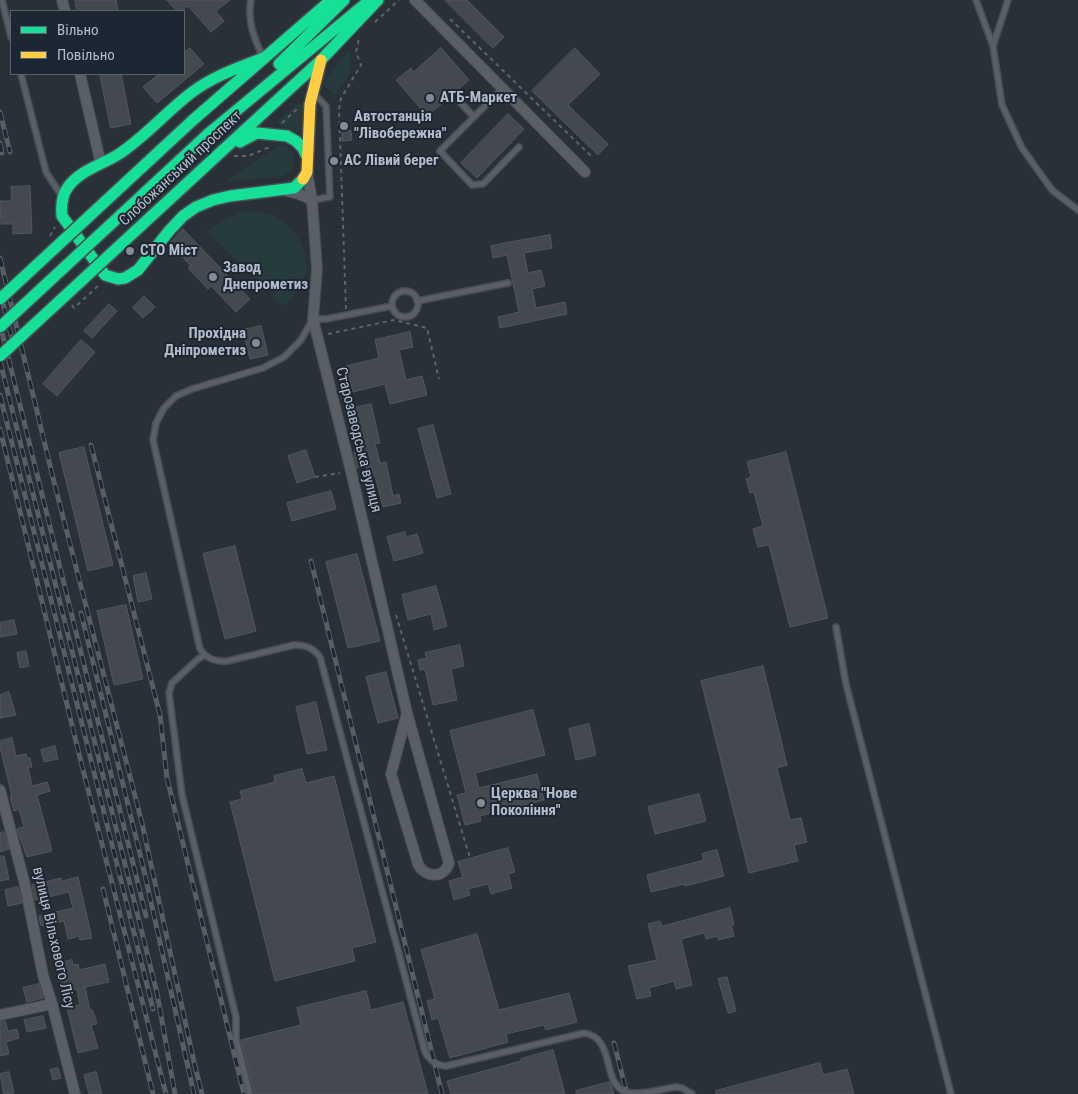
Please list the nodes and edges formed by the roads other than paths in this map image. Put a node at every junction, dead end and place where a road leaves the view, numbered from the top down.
1 (2, 0) edge
2 (251, 0) edge
3 (331, 0) edge
4 (344, 0) edge
5 (370, 0) edge
6 (378, 0) edge
7 (415, 0) edge
8 (976, 0) edge
9 (1008, 0) edge
10 (10, 33) edge
11 (993, 46) junction
12 (263, 58) junction
13 (321, 60) junction
14 (21, 75) edge
15 (80, 75) edge
16 (202, 84) junction
17 (502, 89) junction
18 (312, 93) junction
19 (215, 101) junction
20 (459, 101) dead end
21 (474, 117) junction
22 (208, 134) junction
23 (520, 147) dead end
24 (222, 151) junction
25 (307, 157) junction
26 (101, 164) junction
27 (307, 172) junction
28 (585, 172) dead end
29 (285, 191) junction
30 (63, 197) junction
31 (312, 200) junction
32 (1078, 210) edge
33 (508, 283) dead end
34 (0, 299) edge
35 (417, 301) junction
36 (392, 306) junction
37 (313, 319) junction
38 (0, 327) edge
39 (0, 356) edge
40 (836, 627) dead end
41 (205, 655) junction
42 (406, 714) junction
43 (0, 790) edge
44 (52, 1004) junction
45 (0, 1015) edge
46 (75, 1094) edge
47 (250, 1094) edge
48 (692, 1094) edge
49 (951, 1094) edge

1 - 10 lane
2 - 12 lane
3 - 12 main road, Слобожанський проспект
4 - 22 main road, Слобожанський проспект
5 - 22 main road, Слобожанський проспект
6 - 13 main road, Слобожанський проспект
7 - 17 street
8 - 11 lane
9 - 11 lane
11 - 32 lane
12 - 16 main road
12 - 19 main road, Слобожанський проспект
13 - 18 main road
13 - 24 main road, Слобожанський проспект
14 - 30 lane
15 - 26 street
16 - 19 main road
16 - 26 main road
17 - 21 lane
17 - 28 street
18 - 25 main road
18 - 31 lane
19 - 34 main road, Слобожанський проспект, bridge
20 - 21 lane
21 - 23 lane
22 - 38 main road, Слобожанський проспект, bridge
24 - 25 main road
24 - 39 main road, Слобожанський проспект, bridge
25 - 27 main road
26 - 30 main road
27 - 29 main road
27 - 31 street, Старозаводська вулиця
29 - 30 main road
29 - 31 street
31 - 37 street, Старозаводська вулиця
33 - 35 lane
35 - 36 lane
35 - 36 lane
36 - 37 lane
37 - 41 lane
37 - 42 street, Старозаводська вулиця
40 - 49 lane
41 - 47 lane
41 - 48 lane
42 - 42 street, Старозаводська вулиця
43 - 44 street, вулиця Вільхового Лісу
44 - 45 street
44 - 46 street, вулиця Вільхового Лісу

